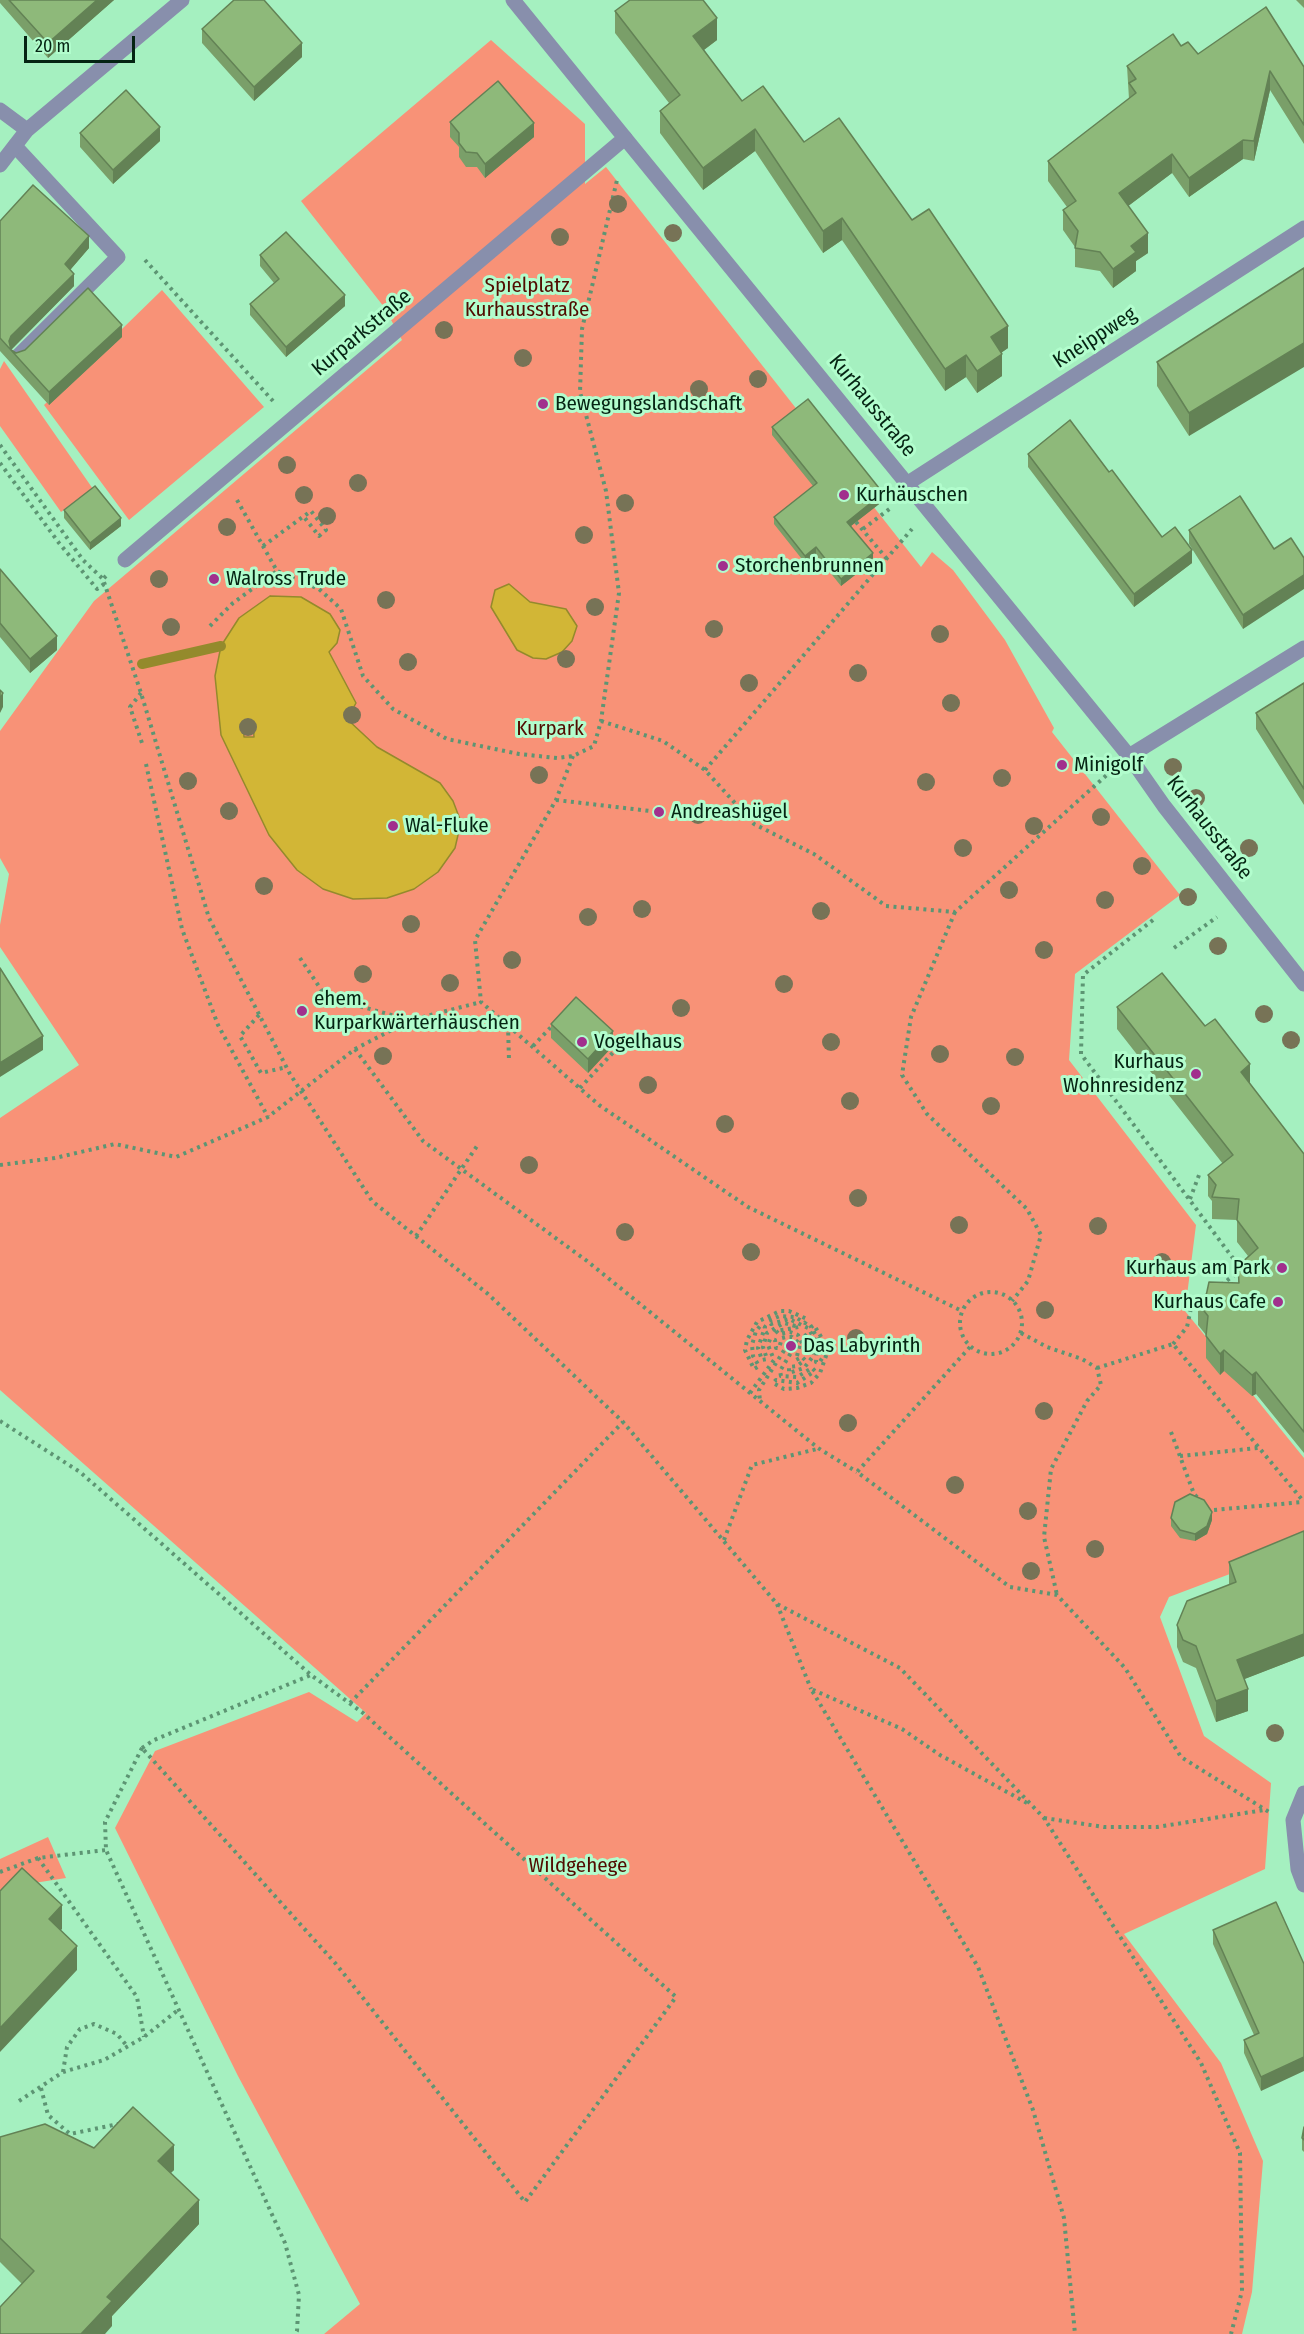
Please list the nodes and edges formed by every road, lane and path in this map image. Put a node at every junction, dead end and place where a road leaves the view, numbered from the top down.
1 (182, 0) edge
2 (513, 0) edge
3 (0, 110) edge
4 (27, 130) junction
5 (625, 138) junction
6 (15, 146) junction
7 (0, 165) edge
8 (1304, 228) edge
9 (139, 253) dead end
10 (18, 356) edge
11 (290, 420) junction
12 (0, 445) edge
13 (0, 463) edge
14 (224, 477) junction
15 (908, 483) junction
16 (891, 508) dead end
17 (929, 509) junction
18 (304, 517) junction
19 (856, 522) edge
20 (863, 528) junction
21 (263, 546) junction
22 (887, 559) junction
23 (125, 560) joint
24 (277, 571) junction
25 (103, 581) junction
26 (210, 626) dead end
27 (1304, 648) edge
28 (141, 693) junction
29 (601, 721) junction
30 (143, 746) dead end
31 (573, 756) junction
32 (1129, 756) junction
33 (146, 764) dead end
34 (705, 770) junction
35 (556, 800) junction
36 (659, 812) dead end
37 (1239, 901) junction
38 (955, 912) junction
39 (1153, 920) dead end
40 (1174, 948) dead end
41 (300, 958) dead end
42 (1304, 984) edge
43 (482, 1002) junction
44 (259, 1015) junction
45 (411, 1020) junction
46 (557, 1020) edge
47 (508, 1024) junction
48 (604, 1032) edge
49 (533, 1046) junction
50 (355, 1049) junction
51 (509, 1061) dead end
52 (286, 1067) junction
53 (580, 1088) junction
54 (302, 1091) junction
55 (268, 1116) junction
56 (477, 1146) dead end
57 (0, 1165) edge
58 (462, 1170) junction
59 (1199, 1174) dead end
60 (1189, 1199) junction
61 (416, 1236) junction
62 (1241, 1269) junction
63 (1249, 1276) edge
64 (1012, 1300) junction
65 (962, 1311) junction
66 (1020, 1334) junction
67 (1173, 1344) junction
68 (970, 1347) junction
69 (1097, 1368) junction
70 (750, 1393) junction
71 (760, 1402) junction
72 (0, 1421) edge
73 (623, 1422) junction
74 (1171, 1432) dead end
75 (818, 1448) junction
76 (1258, 1448) junction
77 (1180, 1456) junction
78 (857, 1472) junction
79 (1304, 1502) edge
80 (724, 1540) junction
81 (1057, 1595) junction
82 (777, 1604) junction
83 (311, 1675) junction
84 (810, 1689) junction
85 (350, 1703) junction
86 (142, 1748) junction
87 (1304, 1793) edge
88 (1030, 1805) junction
89 (1044, 1818) junction
90 (106, 1850) junction
91 (38, 1858) junction
92 (0, 1872) edge
93 (1304, 1885) edge
94 (178, 2010) junction
95 (144, 2037) junction
96 (126, 2046) junction
97 (63, 2072) junction
98 (41, 2088) junction
99 (19, 2102) dead end
100 (134, 2121) edge
101 (295, 2334) edge
102 (1075, 2334) edge
103 (1231, 2334) edge

1 - 4 street
2 - 5 street, Kurhausstraße
3 - 4 street
4 - 6 street
5 - 11 street, Kurparkstraße
5 - 15 street, Kurhausstraße
5 - 29 path
6 - 7 street
6 - 10 street
8 - 15 street, Kneippweg
9 - 11 path
11 - 14 street, Kurparkstraße
12 - 25 path
13 - 25 path
14 - 21 path
14 - 23 street, Kurparkstraße
15 - 17 street, Kurhausstraße
16 - 20 path
17 - 22 path
17 - 32 street, Kurhausstraße
18 - 18 path
18 - 21 path
19 - 20 path
20 - 22 path
21 - 24 path
22 - 34 path
23 - 25 path
24 - 26 path
24 - 31 path
25 - 28 path
27 - 32 street
28 - 30 path
28 - 44 path
29 - 31 path
29 - 34 path
31 - 35 path
32 - 37 street, Kurhausstraße
32 - 38 path
33 - 55 path
34 - 38 path
35 - 36 path
35 - 43 path
37 - 40 path
37 - 42 street, Kurhausstraße
38 - 64 path
39 - 60 path
41 - 45 path
43 - 45 path
43 - 47 path
44 - 52 path
44 - 52 path
45 - 50 path
46 - 49 path
47 - 49 path
47 - 51 path
48 - 53 path
49 - 53 path
50 - 54 path
50 - 58 path
52 - 54 path
53 - 65 path
54 - 55 path
54 - 61 path
55 - 57 path
56 - 58 path
58 - 61 path
58 - 70 path
59 - 60 path
60 - 62 path
61 - 73 path
62 - 63 path
62 - 67 path
64 - 65 path
64 - 66 path
65 - 68 path
66 - 68 path
66 - 69 path
67 - 69 path
67 - 76 path
68 - 78 path
69 - 81 path
70 - 71 path
70 - 71 path
71 - 75 path
72 - 83 path
73 - 80 path
73 - 85 path
74 - 77 path
75 - 78 path
75 - 80 path
76 - 77 path
76 - 79 path
77 - 79 path
78 - 81 path
80 - 82 path
81 - 89 path
82 - 84 path
82 - 88 path
83 - 85 path
83 - 86 path
84 - 88 path
84 - 102 path
85 - 86 path
86 - 90 path
87 - 93 street
88 - 89 path
89 - 103 path
90 - 91 path
90 - 94 path
91 - 92 path
91 - 95 path
94 - 95 path
94 - 101 path
95 - 96 path
96 - 97 path
96 - 97 path
97 - 98 path
98 - 99 path
98 - 100 path

